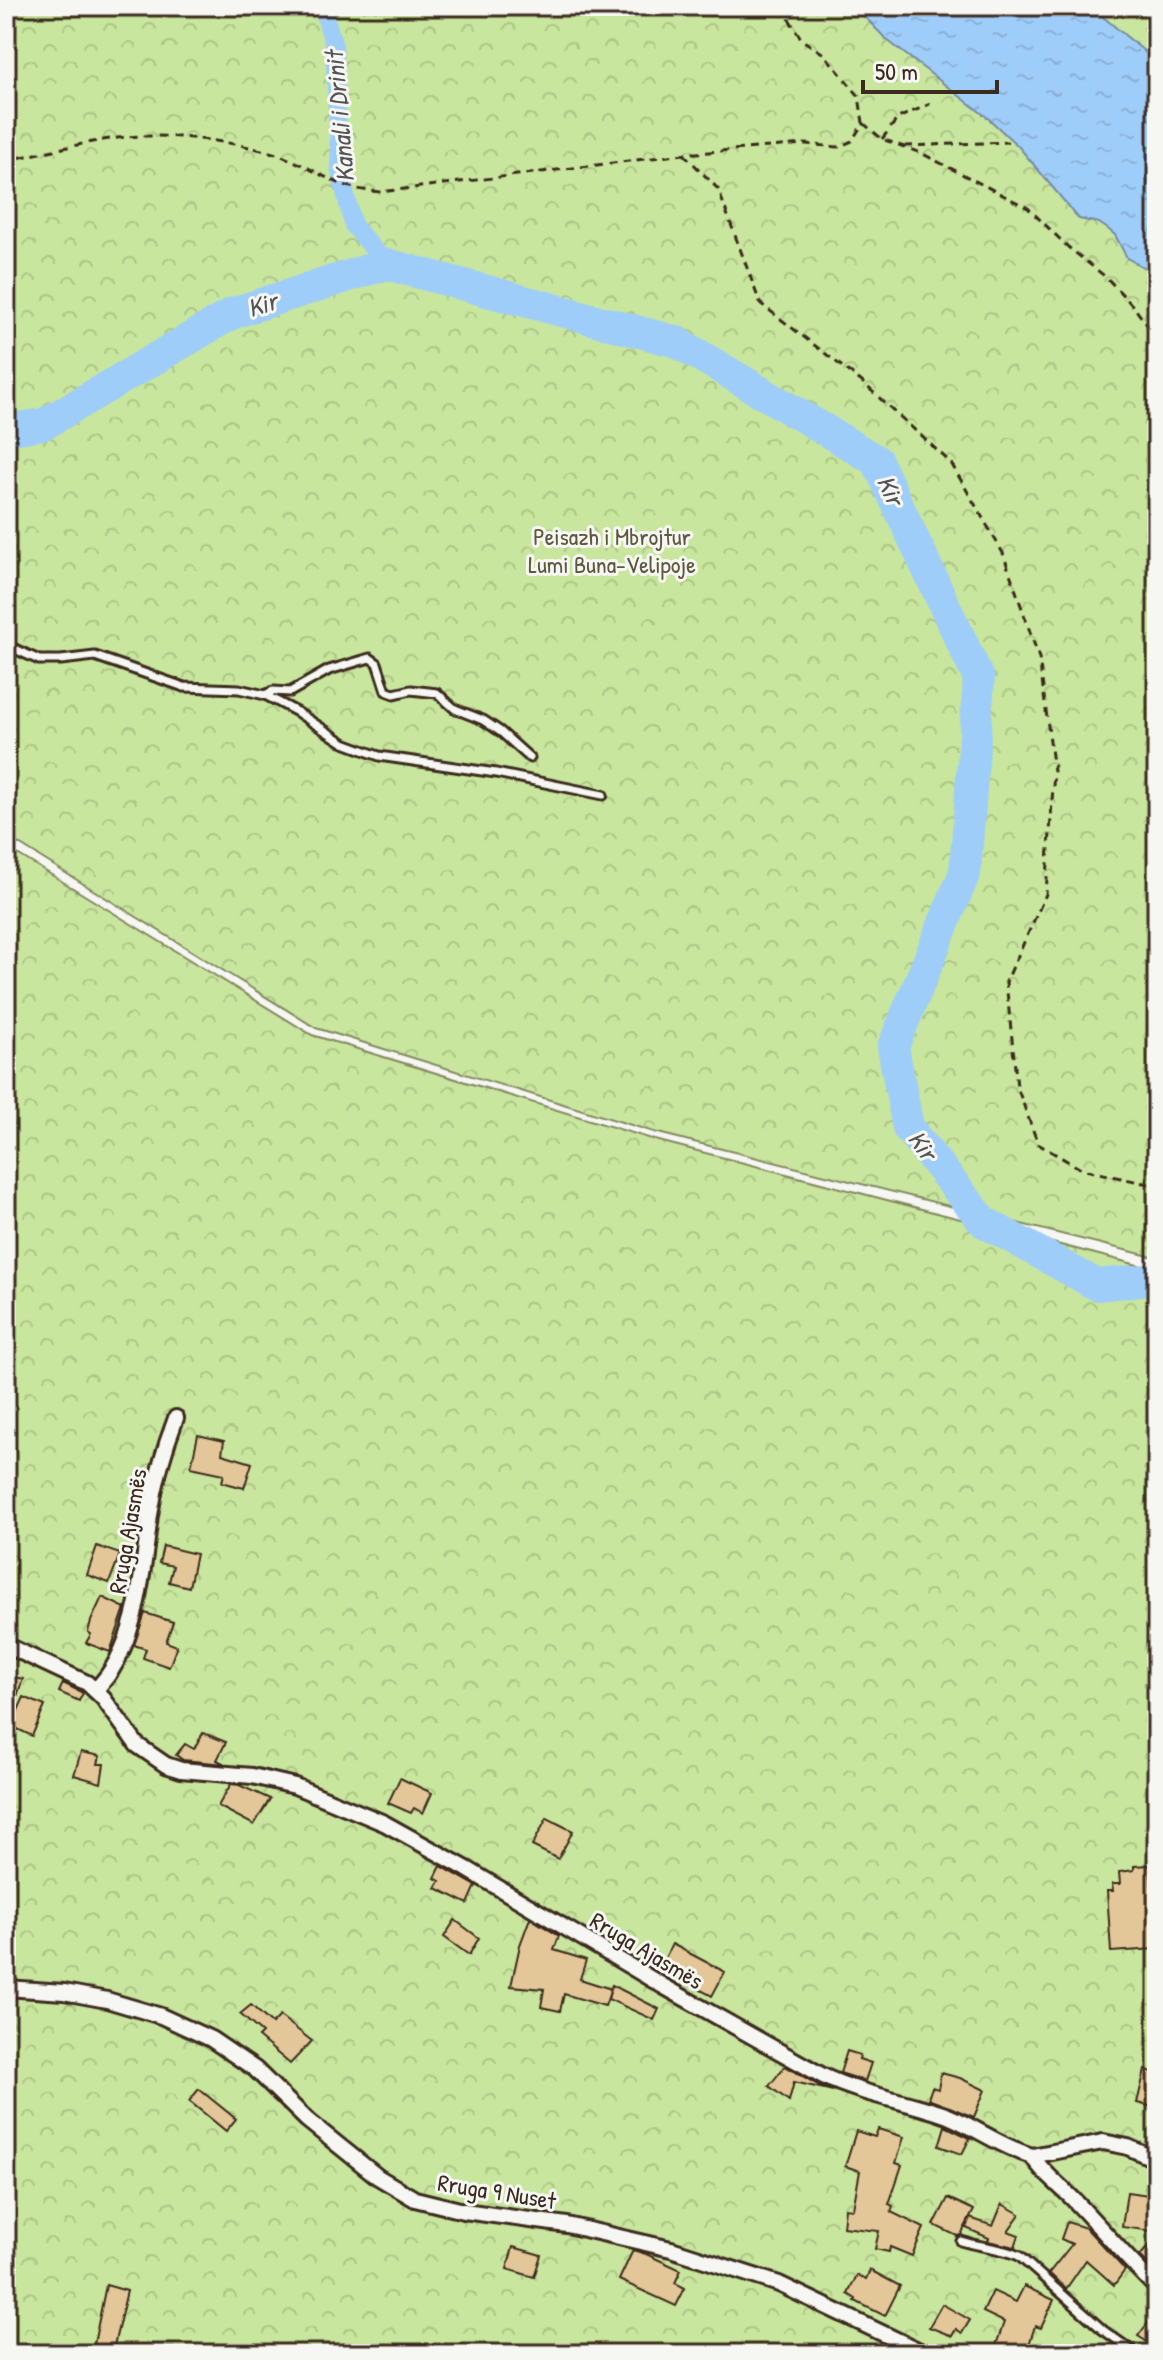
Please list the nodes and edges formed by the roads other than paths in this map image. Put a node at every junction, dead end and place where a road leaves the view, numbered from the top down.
1 (6, 645) edge
2 (265, 695) junction
3 (530, 758) dead end
4 (603, 795) dead end
5 (176, 1418) dead end
6 (6, 1645) edge
7 (95, 1690) junction
8 (6, 1988) edge
9 (1032, 2156) junction
10 (1157, 2160) edge
11 (961, 2241) dead end
12 (1157, 2288) edge
13 (926, 2354) edge
14 (1137, 2354) edge

1 - 2 lane
2 - 3 lane
2 - 4 lane
5 - 7 street, Rruga Ajasmës
6 - 7 street, Rruga Ajasmës
7 - 9 street, Rruga Ajasmës
8 - 13 street, Rruga 9 Nuset
9 - 10 street
9 - 12 street, Rruga Ajasmës
11 - 14 lane

